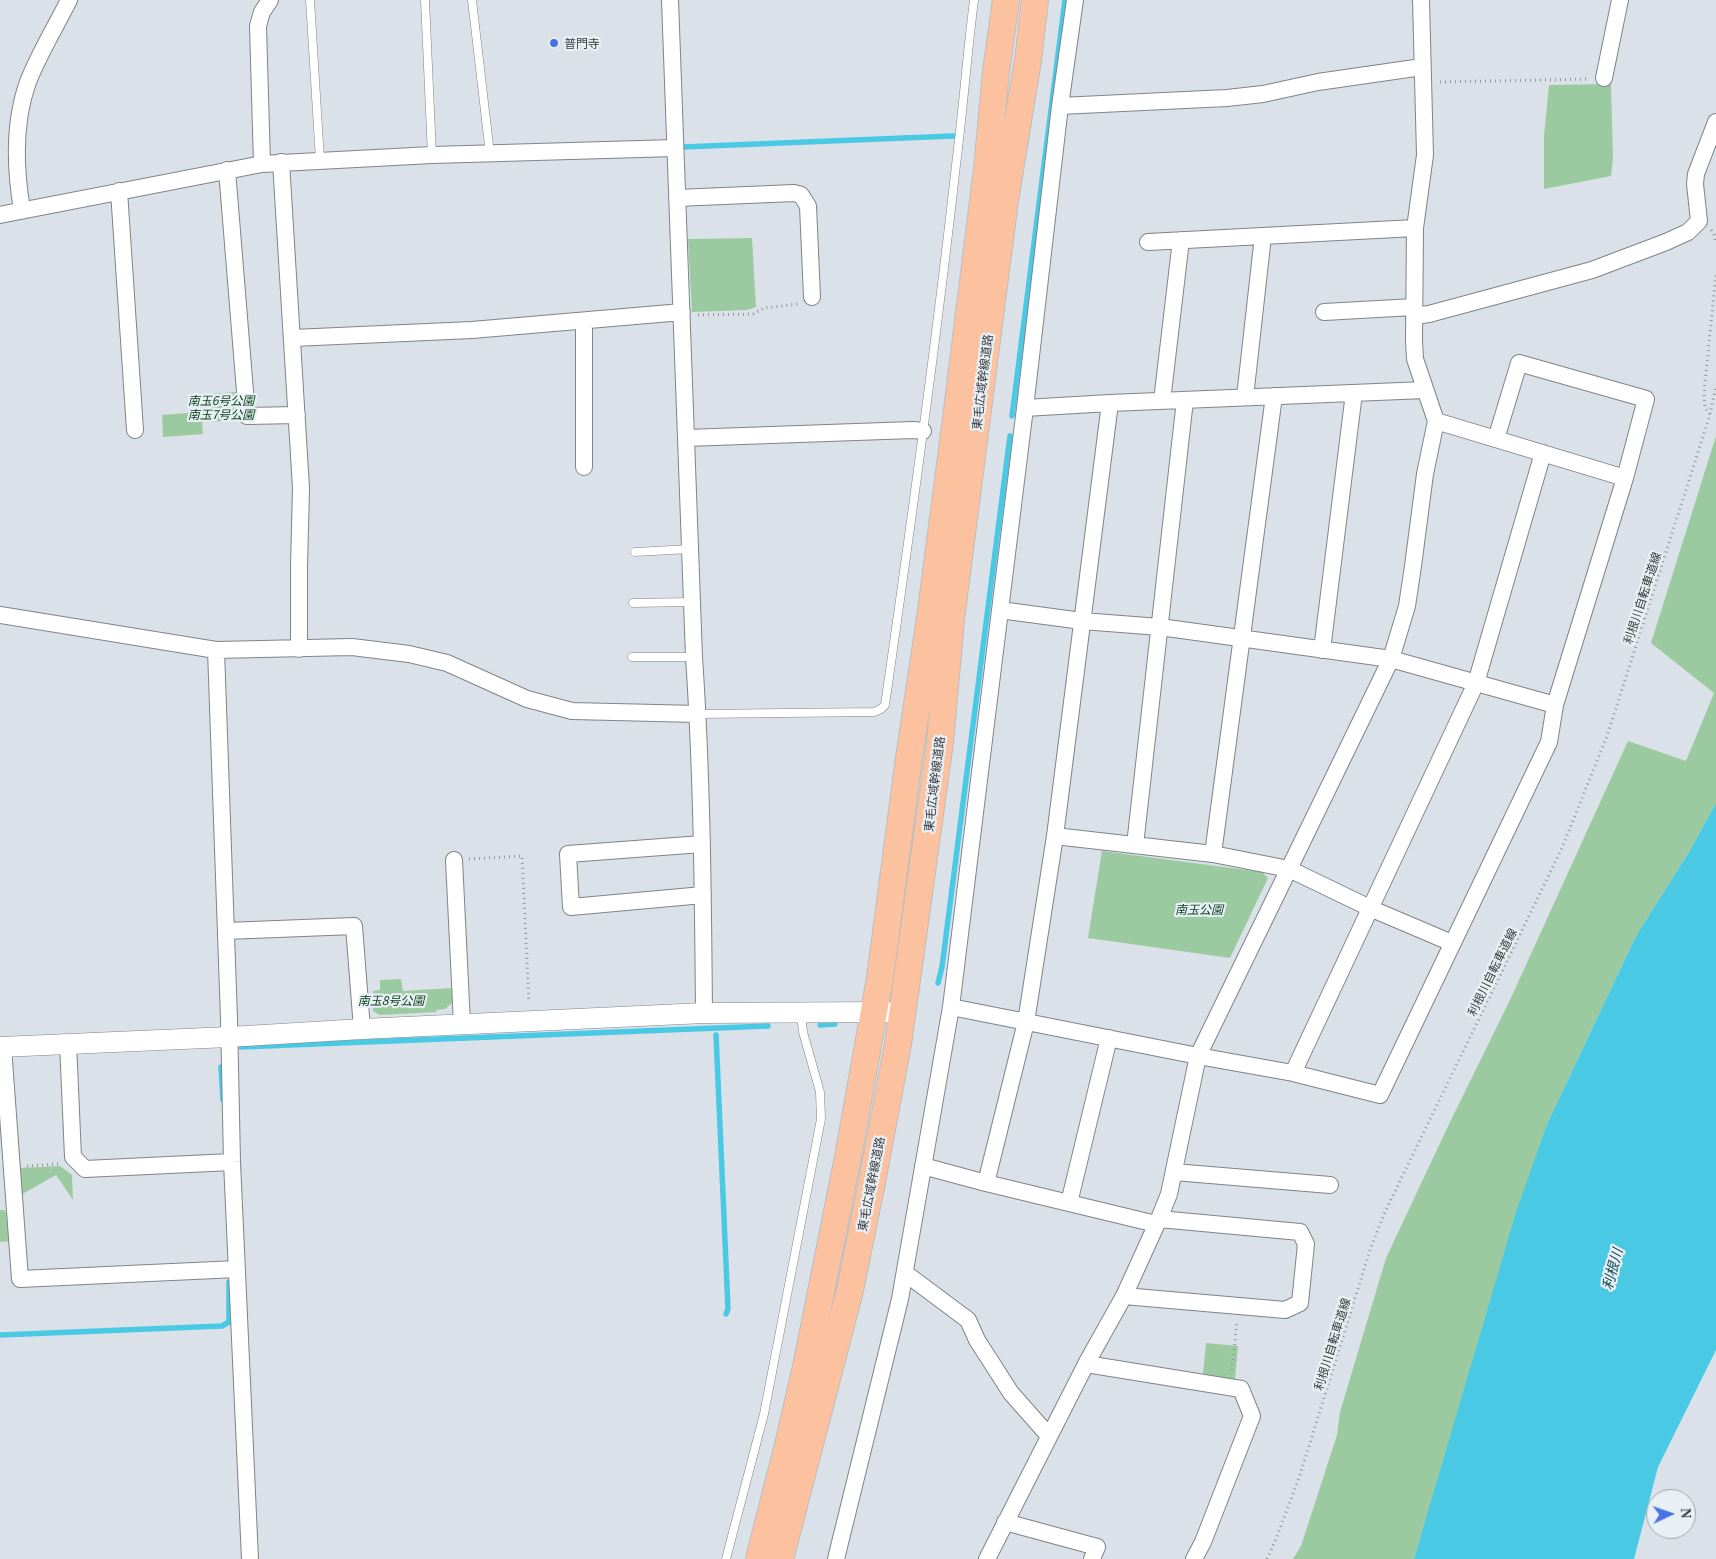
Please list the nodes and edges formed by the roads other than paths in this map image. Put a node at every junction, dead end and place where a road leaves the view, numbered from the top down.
1 (69, 0) edge
2 (270, 0) edge
3 (310, 0) edge
4 (425, 0) edge
5 (472, 0) edge
6 (670, 0) edge
7 (974, 0) edge
8 (1006, 0) edge
9 (1036, 0) edge
10 (1075, 0) edge
11 (1421, 0) edge
12 (1620, 0) edge
13 (1423, 75) junction
14 (1604, 78) road end
15 (1060, 106) junction
16 (1716, 122) edge
17 (675, 148) junction
18 (490, 154) junction
19 (432, 155) junction
20 (320, 160) junction
21 (281, 162) junction
22 (262, 164) junction
23 (227, 170) junction
24 (119, 191) junction
25 (677, 198) junction
26 (22, 210) junction
27 (0, 215) edge
28 (1415, 228) junction
29 (1263, 236) junction
30 (1181, 240) junction
31 (1148, 242) dead end
32 (812, 297) road end
33 (1415, 311) junction
34 (682, 312) junction
35 (1324, 312) dead end
36 (584, 321) junction
37 (293, 338) junction
38 (1425, 390) junction
39 (1354, 393) junction
40 (1274, 396) junction
41 (1245, 397) junction
42 (1185, 400) junction
43 (1162, 401) junction
44 (1110, 403) junction
45 (1025, 408) junction
46 (297, 415) junction
47 (1436, 421) junction
48 (135, 430) dead end
49 (923, 432) junction
50 (686, 438) junction
51 (1496, 439) junction
52 (1543, 453) junction
53 (584, 467) dead end
54 (1625, 478) junction
55 (690, 549) junction
56 (635, 552) dead end
57 (692, 602) junction
58 (633, 604) dead end
59 (1000, 610) junction
60 (0, 615) edge
61 (1082, 621) junction
62 (1160, 627) junction
63 (1242, 638) junction
64 (299, 649) junction
65 (216, 650) junction
66 (1322, 650) junction
67 (632, 657) dead end
68 (694, 657) junction
69 (1392, 660) junction
70 (1476, 683) junction
71 (1555, 705) junction
72 (698, 714) junction
73 (1055, 836) junction
74 (702, 844) junction
75 (1135, 845) junction
76 (1213, 854) junction
77 (454, 860) road end
78 (1289, 869) junction
79 (703, 895) junction
80 (1372, 908) junction
81 (226, 931) junction
82 (1452, 943) junction
83 (951, 1007) junction
84 (872, 1012) junction
85 (902, 1012) junction
86 (704, 1013) junction
87 (801, 1013) junction
88 (1026, 1022) junction
89 (462, 1024) junction
90 (362, 1029) junction
91 (229, 1037) junction
92 (1109, 1038) junction
93 (68, 1043) junction
94 (2, 1047) edge
95 (1198, 1056) junction
96 (1293, 1073) junction
97 (232, 1162) junction
98 (923, 1166) junction
99 (1174, 1172) junction
100 (986, 1183) junction
101 (1330, 1185) dead end
102 (7, 1201) edge
103 (1070, 1203) junction
104 (1158, 1222) junction
105 (237, 1269) junction
106 (905, 1273) junction
107 (1124, 1296) junction
108 (1086, 1364) junction
109 (1049, 1436) junction
110 (1006, 1522) junction
111 (250, 1559) edge
112 (726, 1559) edge
113 (758, 1559) edge
114 (780, 1559) edge
115 (836, 1559) edge
116 (987, 1559) edge
117 (1092, 1559) edge
118 (1194, 1559) edge

1 - 26 street
2 - 22 street
3 - 20 lane
4 - 19 lane
5 - 18 lane
6 - 17 street
7 - 49 lane
8 - 84 highway, 東毛広域幹線道路
9 - 85 highway, 東毛広域幹線道路
10 - 15 street
11 - 13 street
12 - 14 street
13 - 15 street
13 - 28 street
15 - 45 street
16 - 33 street
17 - 18 street
17 - 25 street
18 - 19 street
19 - 20 street
20 - 21 street
21 - 22 street
21 - 37 street
22 - 23 street
23 - 24 street
23 - 46 street
24 - 26 street
24 - 48 street
25 - 32 street
25 - 34 street
26 - 27 street
28 - 29 street
28 - 33 street
29 - 30 street
29 - 41 street
30 - 31 street
30 - 43 street
33 - 35 street
33 - 38 street
34 - 36 street
34 - 50 street
36 - 37 street
36 - 53 street
37 - 46 street
38 - 39 street
38 - 47 street
39 - 40 street
39 - 66 street
40 - 41 street
40 - 63 street
41 - 42 street
42 - 43 street
42 - 62 street
43 - 44 street
44 - 45 street
44 - 61 street
45 - 59 street
46 - 64 street
47 - 51 street
47 - 69 street
49 - 50 street
49 - 72 lane
50 - 55 street
51 - 52 street
51 - 54 street
52 - 54 street
52 - 70 street
54 - 71 street
55 - 56 lane
55 - 57 street
57 - 58 lane
57 - 68 street
59 - 61 street
59 - 83 street
60 - 65 street
61 - 62 street
61 - 73 street
62 - 63 street
62 - 75 street
63 - 66 street
63 - 76 street
64 - 65 street
64 - 72 street
65 - 81 street
66 - 69 street
67 - 68 lane
68 - 72 street
69 - 70 street
69 - 78 street
70 - 71 street
70 - 80 street
71 - 82 street
72 - 74 street
73 - 75 street
73 - 88 street
74 - 79 street
74 - 79 street
75 - 76 street
76 - 78 street
77 - 89 street
78 - 80 street
78 - 95 street
79 - 86 street
80 - 82 street
80 - 96 street
81 - 90 street
81 - 91 street
82 - 96 street
83 - 88 street
83 - 98 street
84 - 85 street
84 - 87 street
84 - 113 highway, 東毛広域幹線道路
85 - 114 highway, 東毛広域幹線道路
86 - 87 street
86 - 89 street
87 - 112 lane
88 - 92 street
88 - 100 street
89 - 90 street
90 - 91 street
91 - 93 street
91 - 97 street
92 - 95 street
92 - 103 street
93 - 94 street
93 - 97 street
94 - 102 street
95 - 96 street
95 - 99 street
97 - 105 street
98 - 100 street
98 - 106 street
99 - 101 street
99 - 104 street
100 - 103 street
102 - 105 street
103 - 104 street
104 - 107 street
104 - 107 street
105 - 111 street
106 - 109 street
106 - 115 street
107 - 108 street
108 - 109 street
108 - 118 street
109 - 110 street
110 - 116 street
110 - 117 street

